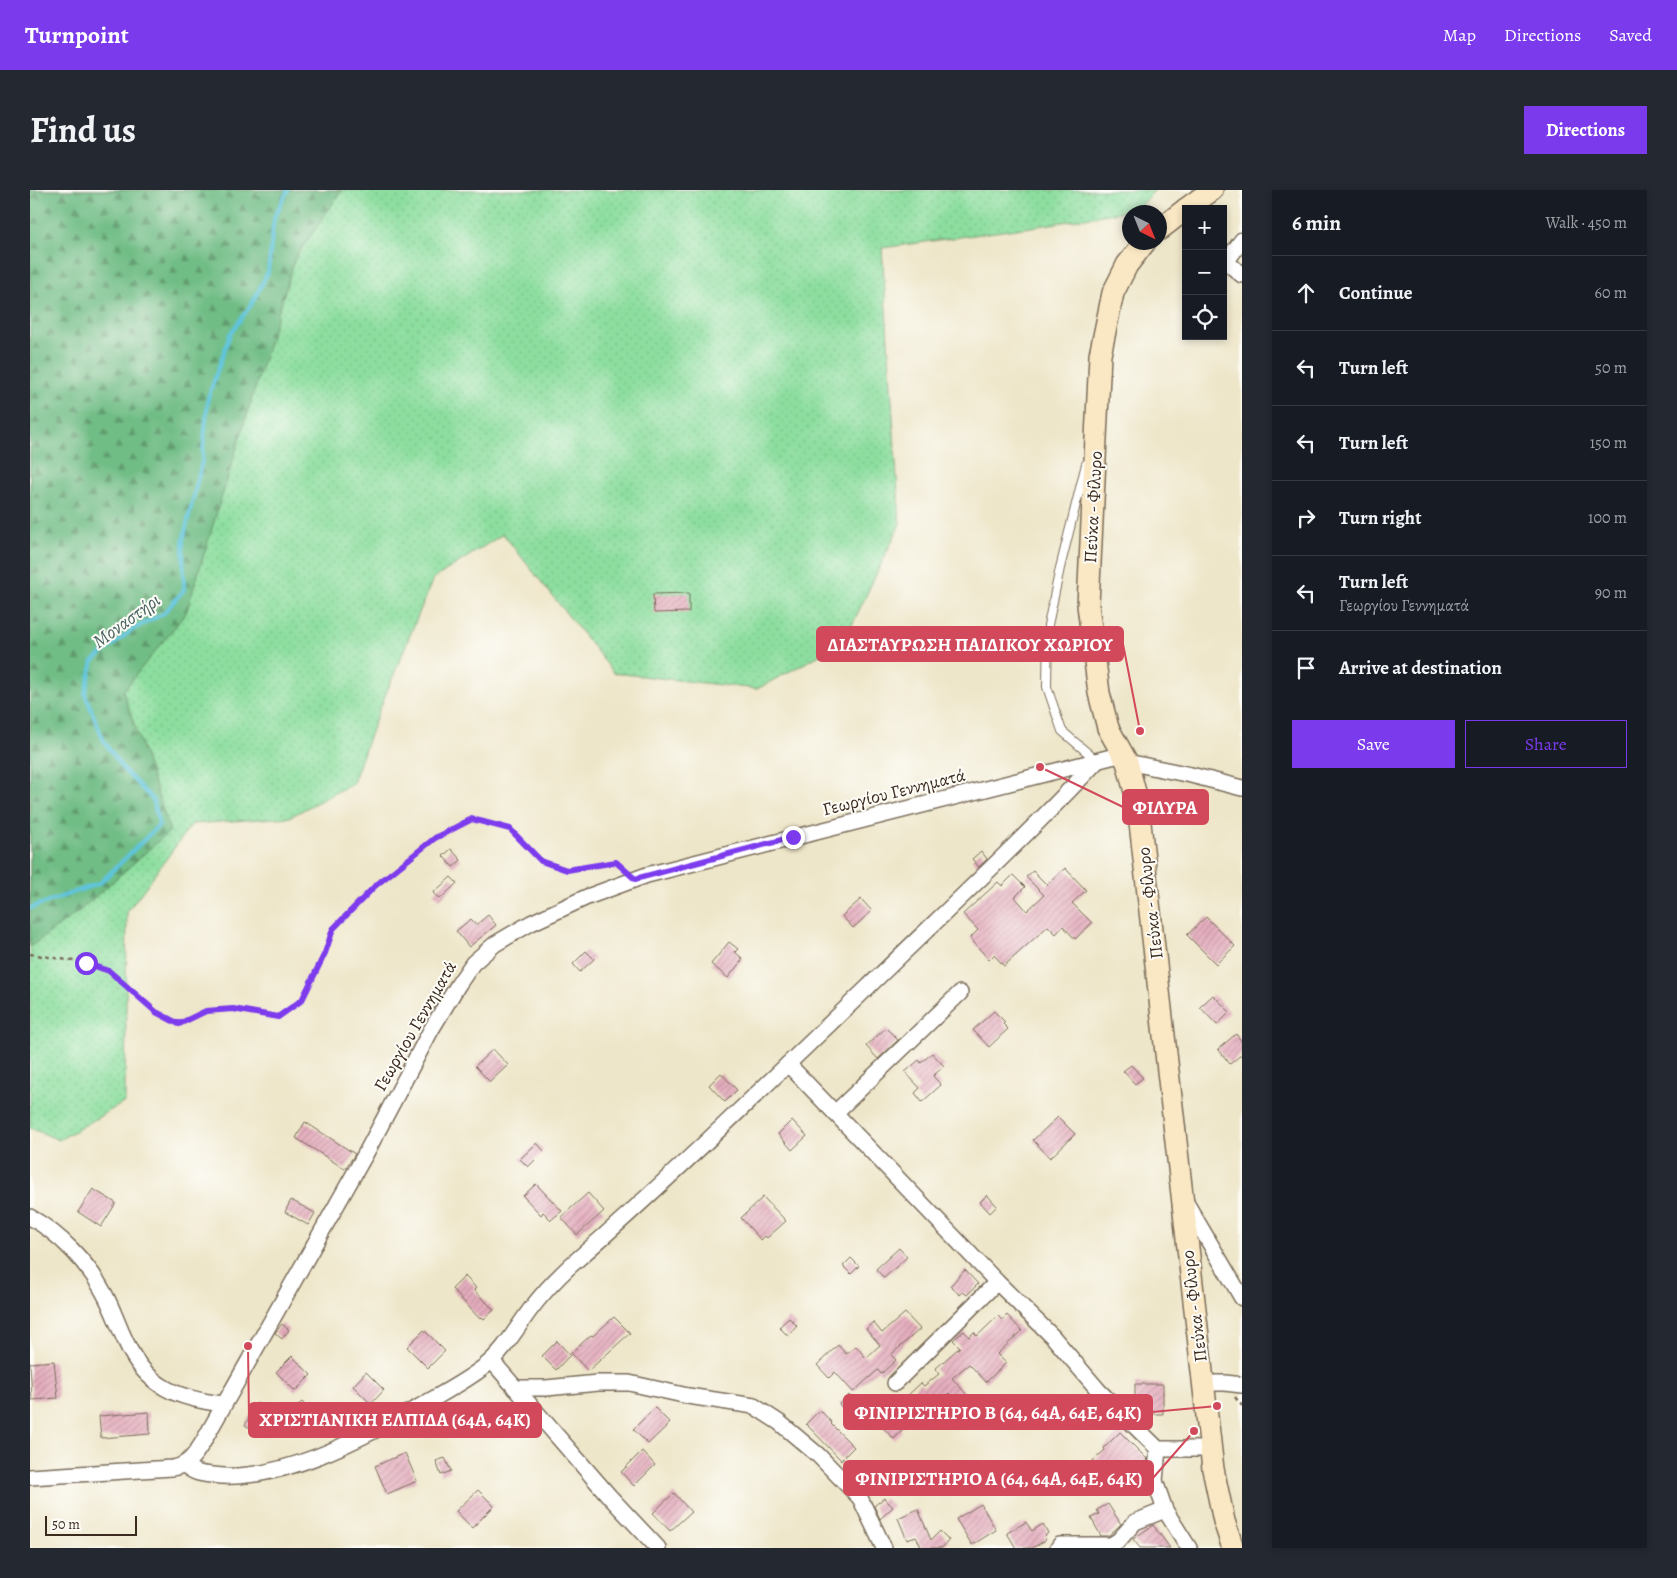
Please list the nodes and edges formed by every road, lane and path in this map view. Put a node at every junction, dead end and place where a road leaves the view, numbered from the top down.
1 (1212, 190) edge
2 (1191, 205) edge
3 (1182, 212) edge
4 (1167, 224) edge
5 (1242, 240) edge
6 (1139, 250) edge
7 (1227, 259) edge
8 (1227, 263) edge
9 (1242, 276) edge
10 (1098, 419) junction
11 (1125, 758) junction
12 (1096, 761) junction
13 (1242, 788) edge
14 (635, 879) junction
15 (30, 954) edge
16 (960, 993) dead end
17 (788, 1064) junction
18 (835, 1113) junction
19 (1181, 1193) junction
20 (30, 1217) edge
21 (998, 1282) junction
22 (1242, 1298) edge
23 (492, 1361) junction
24 (895, 1382) dead end
25 (1203, 1383) junction
26 (1242, 1385) edge
27 (515, 1388) junction
28 (224, 1404) junction
29 (1158, 1449) junction
30 (1210, 1449) junction
31 (185, 1465) junction
32 (30, 1477) edge
33 (1165, 1510) junction
34 (658, 1548) edge
35 (884, 1548) edge
36 (1058, 1548) edge
37 (1190, 1548) edge
38 (1233, 1548) edge

1 - 2 main road
3 - 4 main road
5 - 7 street
6 - 10 main road, Πεύκα - Φίλυρο
8 - 9 street
10 - 11 main road, Πεύκα - Φίλυρο
10 - 12 lane
11 - 12 street, Γεωργίου Γεννηματά
11 - 13 street
11 - 19 main road, Πεύκα - Φίλυρο
12 - 14 street, Γεωργίου Γεννηματά
12 - 17 street
14 - 15 path
14 - 28 street, Γεωργίου Γεννηματά
16 - 18 street
17 - 18 street
17 - 23 street
18 - 21 street
19 - 22 street
19 - 25 main road, Πεύκα - Φίλυρο
20 - 28 street
21 - 24 street
21 - 29 street
23 - 27 street
23 - 31 street
25 - 26 street
25 - 30 main road, Πεύκα - Φίλυρο
27 - 34 street
27 - 35 street
28 - 31 street, Γεωργίου Γεννηματά
29 - 30 street
29 - 33 street
30 - 38 main road, Πεύκα - Φίλυρο
31 - 32 street
33 - 36 street
33 - 37 street

